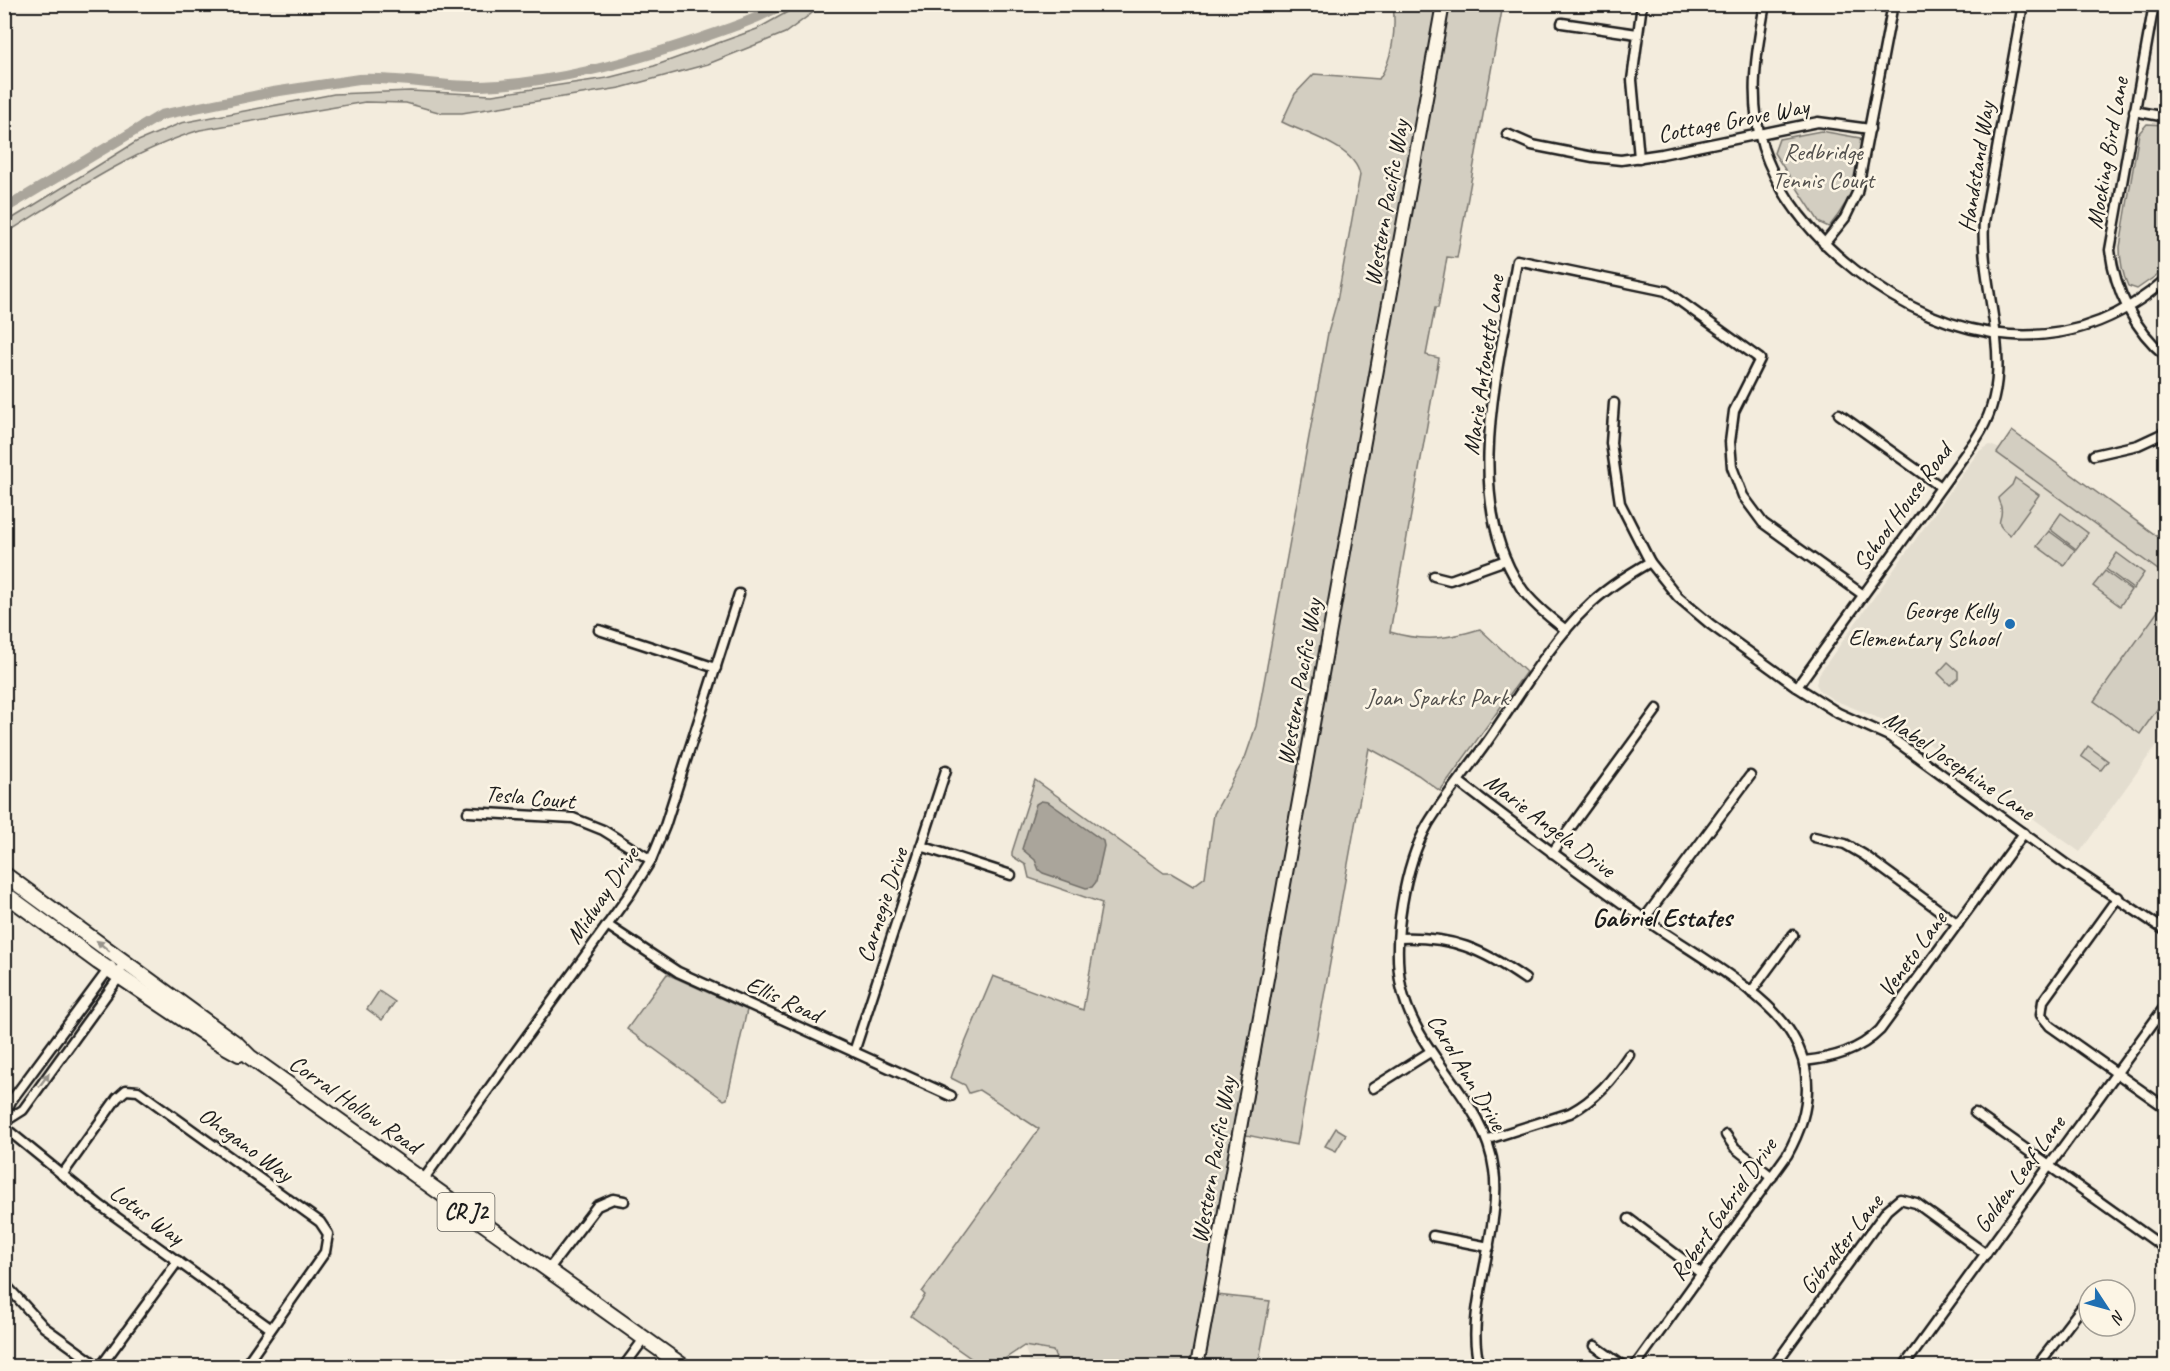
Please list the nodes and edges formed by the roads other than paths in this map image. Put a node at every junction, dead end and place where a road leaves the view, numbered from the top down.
1 (1443, 4) edge
2 (1642, 4) edge
3 (1765, 4) edge
4 (1893, 4) edge
5 (2023, 4) edge
6 (2154, 4) edge
7 (1562, 23) dead end
8 (1637, 34) junction
9 (2134, 111) junction
10 (2166, 117) edge
11 (1870, 129) junction
12 (1507, 134) dead end
13 (1760, 134) junction
14 (1639, 158) junction
15 (1824, 244) junction
16 (2166, 279) edge
17 (2127, 306) junction
18 (1997, 335) junction
19 (2166, 356) edge
20 (1614, 403) dead end
21 (1839, 414) dead end
22 (2166, 432) edge
23 (2094, 455) dead end
24 (1941, 487) junction
25 (1506, 560) junction
26 (1650, 562) junction
27 (1434, 576) dead end
28 (739, 594) dead end
29 (1862, 594) junction
30 (599, 630) dead end
31 (1566, 630) junction
32 (716, 668) junction
33 (1797, 687) junction
34 (1657, 709) dead end
35 (946, 770) dead end
36 (1750, 776) dead end
37 (1459, 782) junction
38 (468, 812) dead end
39 (2024, 833) junction
40 (1814, 837) dead end
41 (921, 846) junction
42 (1552, 853) junction
43 (651, 860) junction
44 (4, 874) edge
45 (1011, 875) dead end
46 (4, 893) edge
47 (2118, 897) junction
48 (1644, 919) junction
49 (1958, 924) junction
50 (608, 925) junction
51 (2166, 931) edge
52 (1793, 935) dead end
53 (1399, 938) junction
54 (122, 961) junction
55 (107, 968) junction
56 (120, 976) junction
57 (1525, 979) dead end
58 (1751, 992) junction
59 (2166, 1005) edge
60 (854, 1052) junction
61 (1430, 1052) junction
62 (1629, 1055) dead end
63 (250, 1057) junction
64 (1804, 1061) junction
65 (2116, 1072) junction
66 (1373, 1088) dead end
67 (951, 1096) dead end
68 (2166, 1108) edge
69 (1975, 1113) dead end
70 (4, 1116) edge
71 (4, 1122) edge
72 (4, 1127) edge
73 (1726, 1135) dead end
74 (1488, 1139) junction
75 (2049, 1165) junction
76 (62, 1175) junction
77 (1772, 1177) junction
78 (423, 1180) junction
79 (624, 1201) dead end
80 (1629, 1219) dead end
81 (1433, 1236) dead end
82 (1489, 1247) junction
83 (2166, 1249) edge
84 (1986, 1254) junction
85 (178, 1261) junction
86 (548, 1270) junction
87 (1702, 1274) junction
88 (4, 1283) edge
89 (2077, 1314) edge
90 (270, 1328) junction
91 (645, 1339) junction
92 (1595, 1346) dead end
93 (99, 1366) edge
94 (244, 1366) edge
95 (624, 1366) edge
96 (683, 1366) edge
97 (1197, 1366) edge
98 (1480, 1366) edge
99 (1623, 1366) edge
100 (1635, 1366) edge
101 (1774, 1366) edge
102 (1904, 1366) edge
103 (2037, 1366) edge

1 - 97 street, Western Pacific Way
2 - 8 street
3 - 13 street
4 - 11 street
5 - 18 street, Handstand Way
6 - 9 street, Mocking Bird Lane
7 - 8 street
8 - 14 street
9 - 10 street
9 - 17 street, Mocking Bird Lane
11 - 13 street, Cottage Grove Way
11 - 15 street
12 - 14 street, Cottage Grove Way
13 - 14 street, Cottage Grove Way
13 - 15 street
15 - 18 street
16 - 17 street
17 - 18 street
17 - 19 street, Mocking Bird Lane
18 - 24 street, School House Road
20 - 26 street, Mabel Josephine Lane
21 - 24 street
22 - 23 street
24 - 29 street, School House Road
25 - 27 street
25 - 29 street, Marie Antonette Lane
25 - 31 street, Marie Antonette Lane
26 - 31 street, Carol Ann Drive
26 - 33 street, Mabel Josephine Lane
28 - 32 street, Midway Drive
29 - 33 street, School House Road
30 - 32 street
31 - 37 street, Carol Ann Drive
32 - 43 street, Midway Drive
33 - 39 street, Mabel Josephine Lane
34 - 42 street
35 - 41 street, Carnegie Drive
36 - 48 street
37 - 42 street, Marie Angela Drive
37 - 53 street, Carol Ann Drive
38 - 43 street, Tesla Court
39 - 47 street, Mabel Josephine Lane
39 - 49 street, Veneto Lane
40 - 49 street
41 - 45 street
41 - 60 street, Carnegie Drive
42 - 48 street, Marie Angela Drive
43 - 50 street, Midway Drive
54 -> 44 main road, Corral Hollow Road / CR J2
46 - 55 main road
47 - 51 street, Mabel Josephine Lane
47 - 65 street
48 - 58 street, Marie Angela Drive
49 - 64 street, Veneto Lane
50 - 60 street, Ellis Road
50 - 78 street, Midway Drive
52 - 58 street
53 - 57 street
53 - 61 street, Carol Ann Drive
54 - 55 street
54 - 56 street
54 - 63 main road, Corral Hollow Road / CR J2
55 - 56 main road
55 - 70 street
56 - 63 main road
71 -> 56 street
58 - 64 street, Marie Angela Drive
59 - 65 street, Golden Leaf Lane
60 - 67 street, Ellis Road
61 - 66 street
61 - 74 street, Carol Ann Drive
62 - 74 street
63 - 78 main road, Corral Hollow Road / CR J2
64 - 77 street, Robert Gabriel Drive
65 - 68 street
65 - 75 street, Golden Leaf Lane
69 - 75 street
72 - 76 street, Lotus Way
73 - 77 street
74 - 82 street, Carol Ann Drive
75 - 83 street
75 - 84 street, Golden Leaf Lane
76 - 85 street, Lotus Way
76 - 90 street, Ohegano Way
77 - 87 street, Robert Gabriel Drive
78 - 86 main road, Corral Hollow Road / CR J2
79 - 86 street
80 - 87 street
81 - 82 street
82 - 98 street, Carol Ann Drive
84 - 101 street, Gibralter Lane
84 - 102 street, Golden Leaf Lane
85 - 90 street, Lotus Way
85 - 93 street
86 - 91 main road, Corral Hollow Road / CR J2
87 - 100 street, Robert Gabriel Drive
88 - 93 street
89 - 103 street
90 - 94 street
91 - 95 street
91 - 96 main road, Corral Hollow Road / CR J2
92 - 99 street

